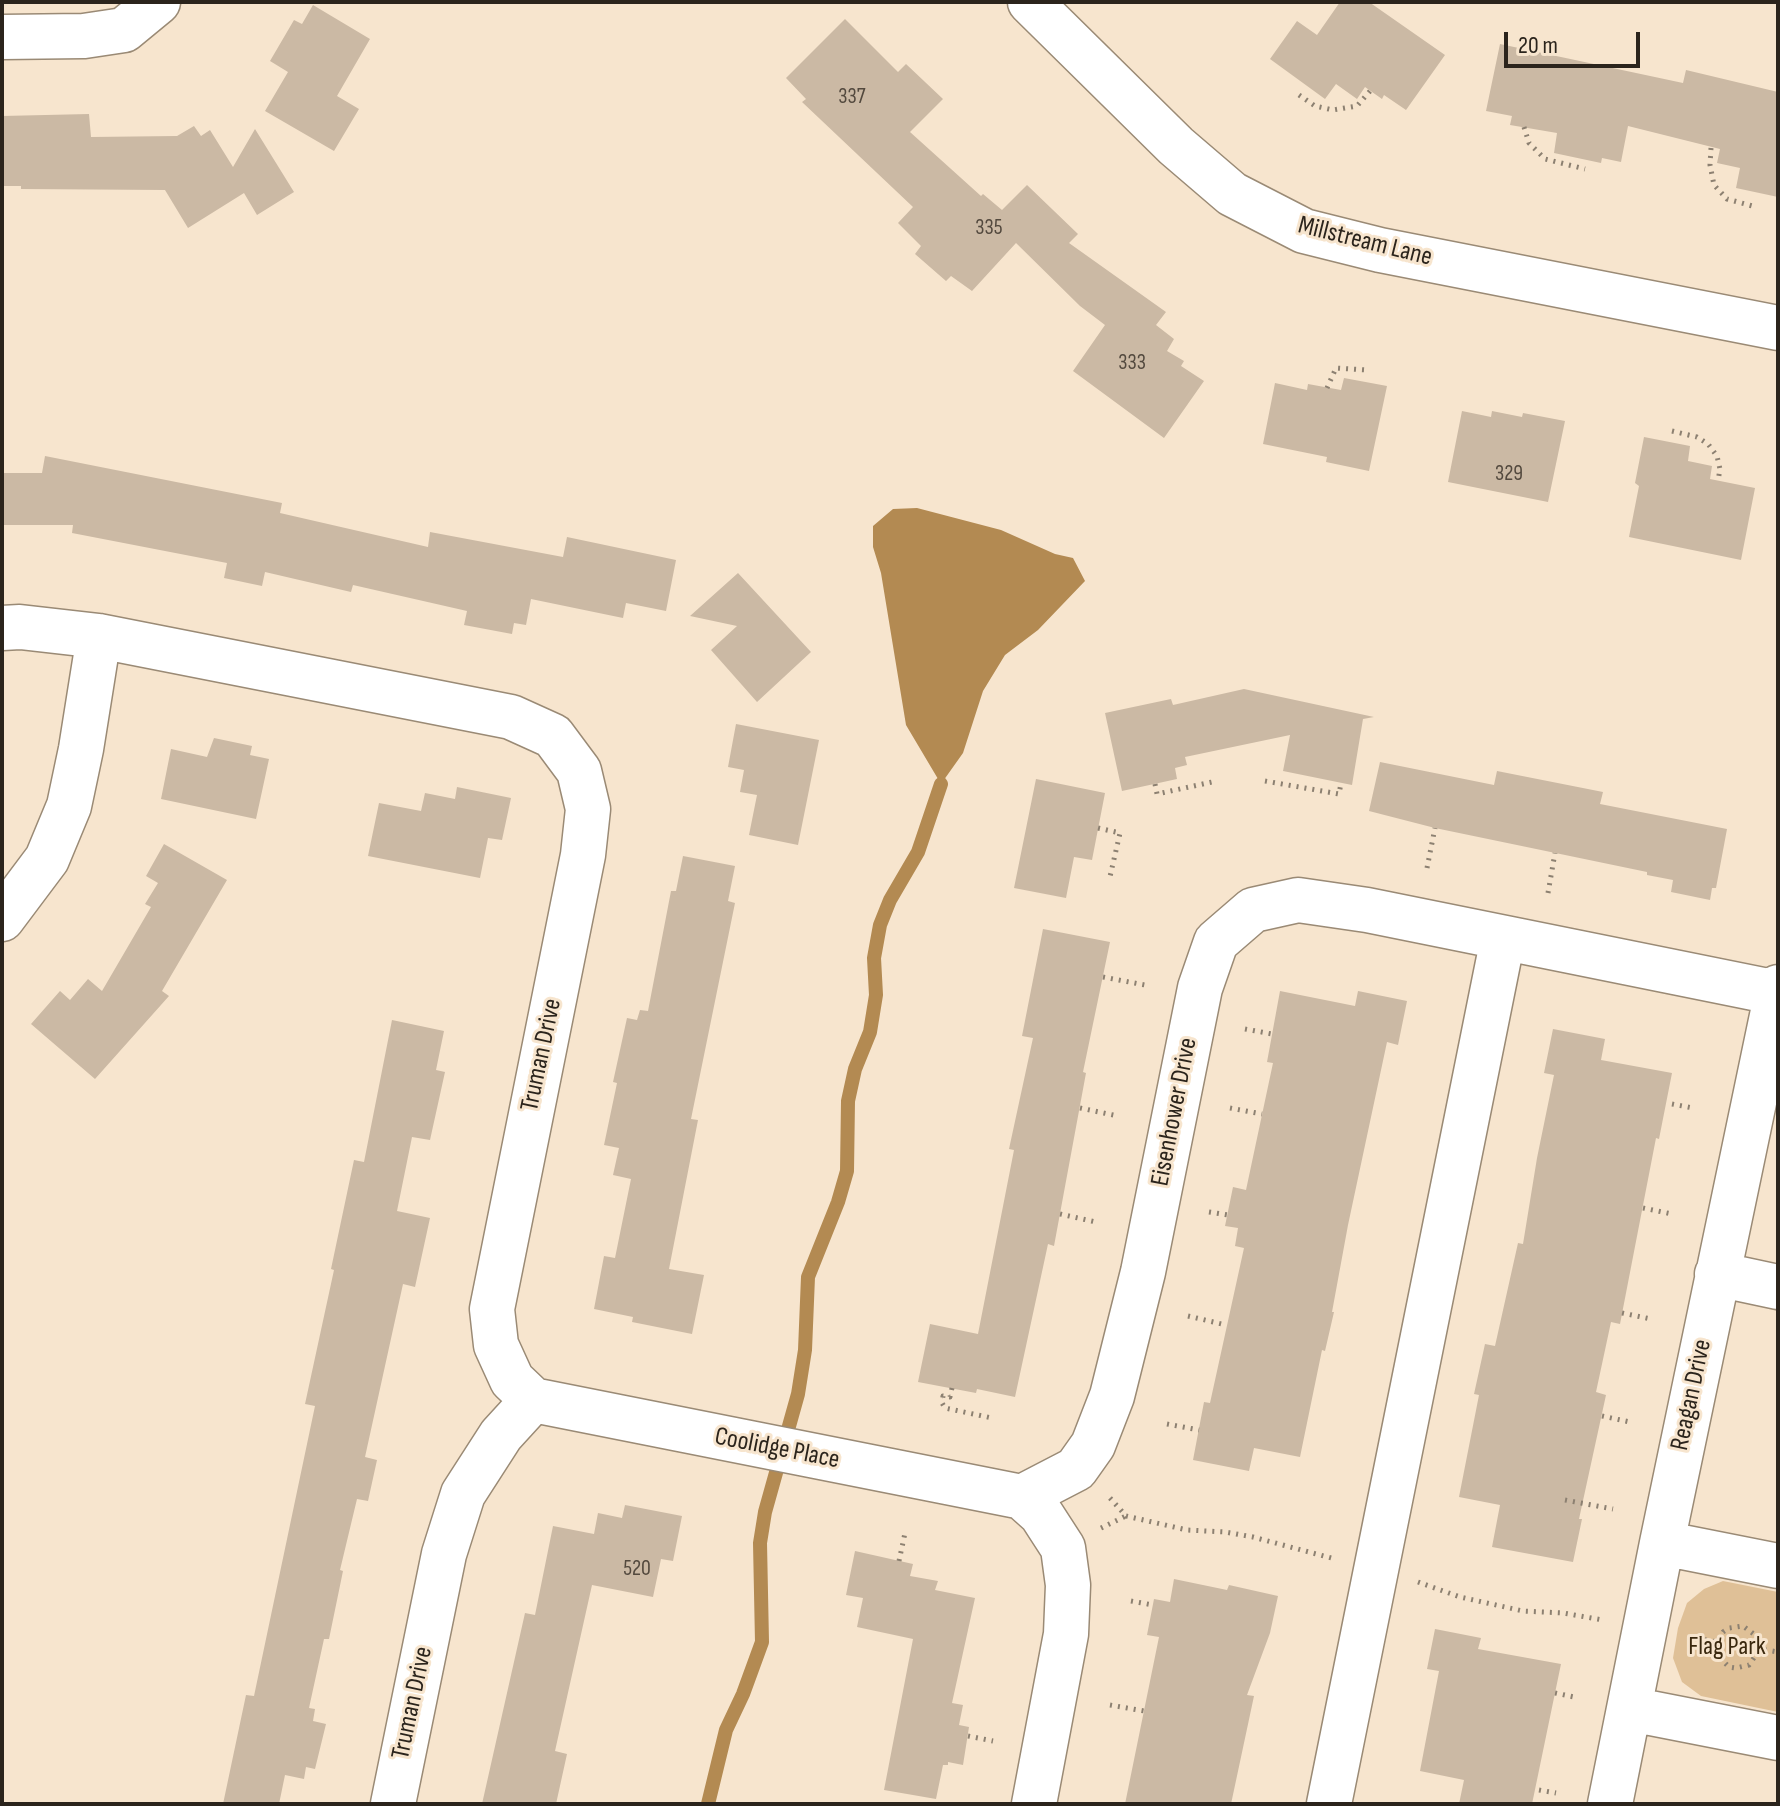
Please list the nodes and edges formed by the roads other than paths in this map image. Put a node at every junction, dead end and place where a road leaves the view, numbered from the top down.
1 (158, 2) edge
2 (1030, 2) edge
3 (2, 37) edge
4 (1778, 328) edge
5 (2, 628) edge
6 (99, 636) junction
7 (2, 919) edge
8 (1503, 938) junction
9 (1778, 991) edge
10 (1717, 1274) junction
11 (1778, 1287) edge
12 (533, 1400) junction
13 (1022, 1497) junction
14 (1662, 1543) junction
15 (1778, 1566) edge
16 (1630, 1709) junction
17 (1778, 1738) edge
18 (393, 1804) edge
19 (1034, 1804) edge
20 (1329, 1804) edge
21 (1610, 1804) edge

1 - 3 street
2 - 4 street, Millstream Lane
5 - 6 street, Truman Drive
6 - 7 street
6 - 12 street, Truman Drive
8 - 9 street, Eisenhower Drive
8 - 13 street, Eisenhower Drive
8 - 20 street
9 - 10 street, Reagan Drive
10 - 11 street
10 - 14 street, Reagan Drive
12 - 13 street, Coolidge Place
12 - 18 street, Truman Drive
13 - 19 street
14 - 15 street
14 - 16 street, Reagan Drive
16 - 17 street
16 - 21 street, Reagan Drive

